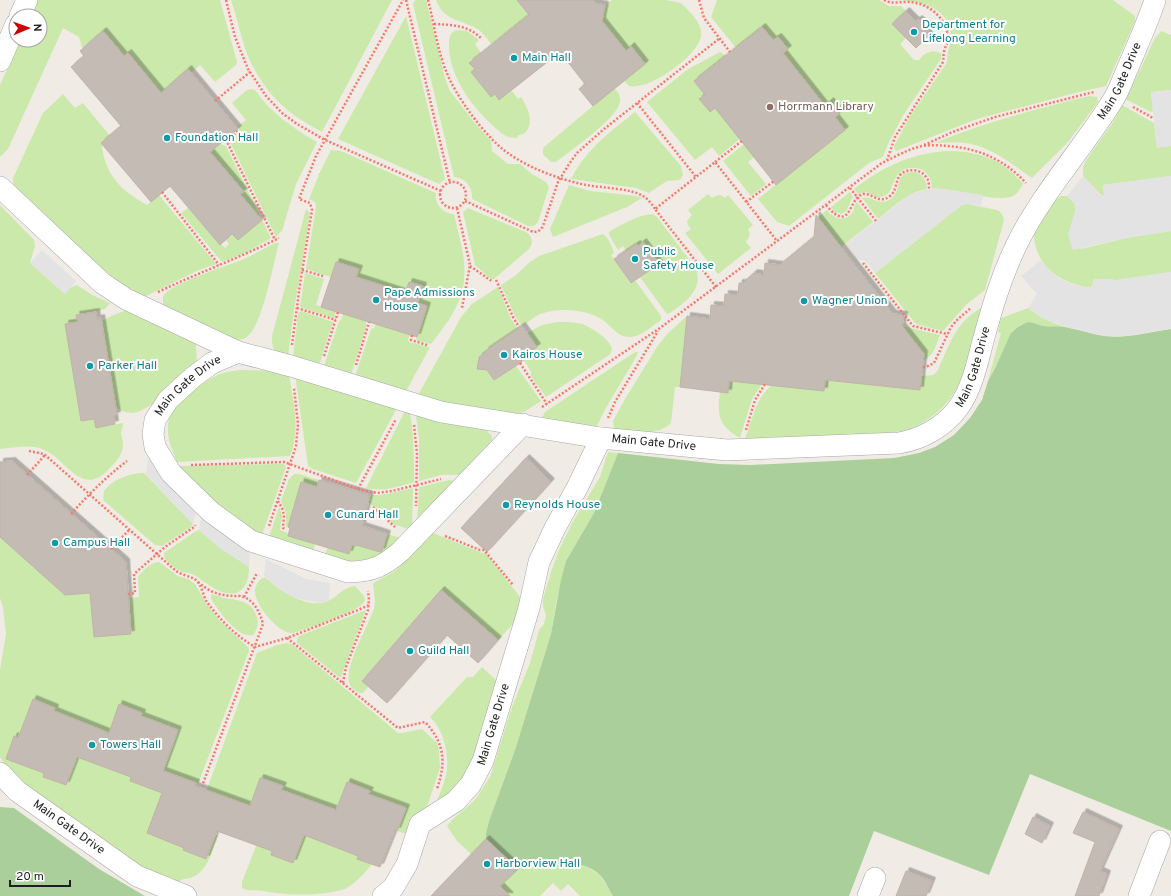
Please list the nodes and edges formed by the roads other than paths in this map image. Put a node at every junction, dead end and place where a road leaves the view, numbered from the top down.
1 (1155, 0) edge
2 (1167, 0) edge
3 (1171, 1) edge
4 (8, 42) edge
5 (0, 61) edge
6 (0, 187) edge
7 (238, 352) junction
8 (523, 424) junction
9 (604, 429) junction
10 (0, 773) edge
11 (1160, 842) dead end
12 (186, 896) edge
13 (383, 896) edge
14 (1139, 896) edge

1 - 9 street, Main Gate Drive
2 - 3 street
4 - 5 street
6 - 7 street
7 - 8 street, Main Gate Drive
7 - 8 street, Main Gate Drive
8 - 9 street, Main Gate Drive
9 - 13 street, Main Gate Drive
10 - 12 street, Main Gate Drive
11 - 14 street

